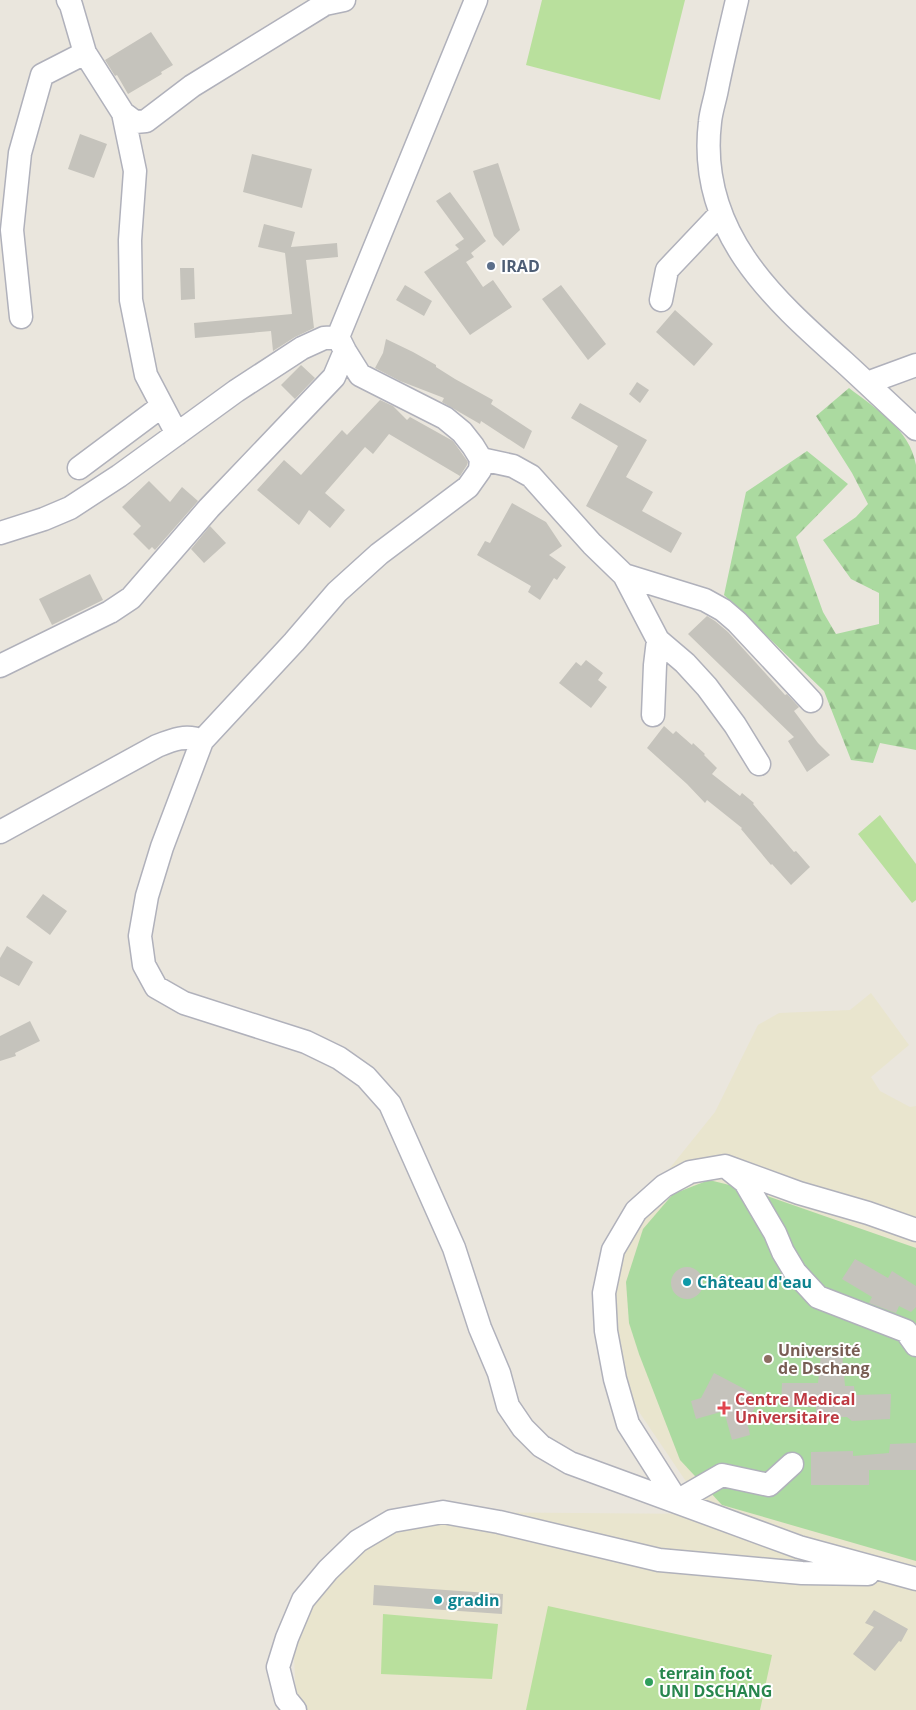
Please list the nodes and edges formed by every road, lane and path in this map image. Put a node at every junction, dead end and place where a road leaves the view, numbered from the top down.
1 (68, 0) edge
2 (344, 0) edge
3 (476, 0) edge
4 (737, 0) edge
5 (85, 52) junction
6 (123, 113) junction
7 (720, 214) junction
8 (661, 300) dead end
9 (21, 317) dead end
10 (341, 344) junction
11 (916, 365) edge
12 (867, 383) junction
13 (162, 406) junction
14 (916, 429) edge
15 (177, 434) junction
16 (481, 460) junction
17 (79, 468) dead end
18 (0, 533) edge
19 (624, 575) junction
20 (658, 640) junction
21 (0, 666) edge
22 (811, 701) dead end
23 (653, 715) dead end
24 (202, 740) junction
25 (759, 764) dead end
26 (0, 832) edge
27 (725, 1166) junction
28 (916, 1230) edge
29 (916, 1345) edge
30 (792, 1464) dead end
31 (678, 1501) junction
32 (876, 1574) dead end
33 (916, 1579) edge
34 (296, 1710) edge

1 - 5 street
2 - 6 street
3 - 10 street
4 - 7 street
5 - 6 street
5 - 9 street
6 - 13 street
7 - 8 street
7 - 12 street
10 - 15 street
10 - 16 street
10 - 21 street
11 - 12 street
12 - 14 street
13 - 15 street
13 - 17 street
15 - 18 street
16 - 19 street
16 - 24 street
19 - 20 street
19 - 22 street
20 - 23 street
20 - 25 street
24 - 26 street
24 - 31 street
27 - 28 street
27 - 29 street
27 - 31 street
30 - 31 street
31 - 33 street
32 - 34 street

